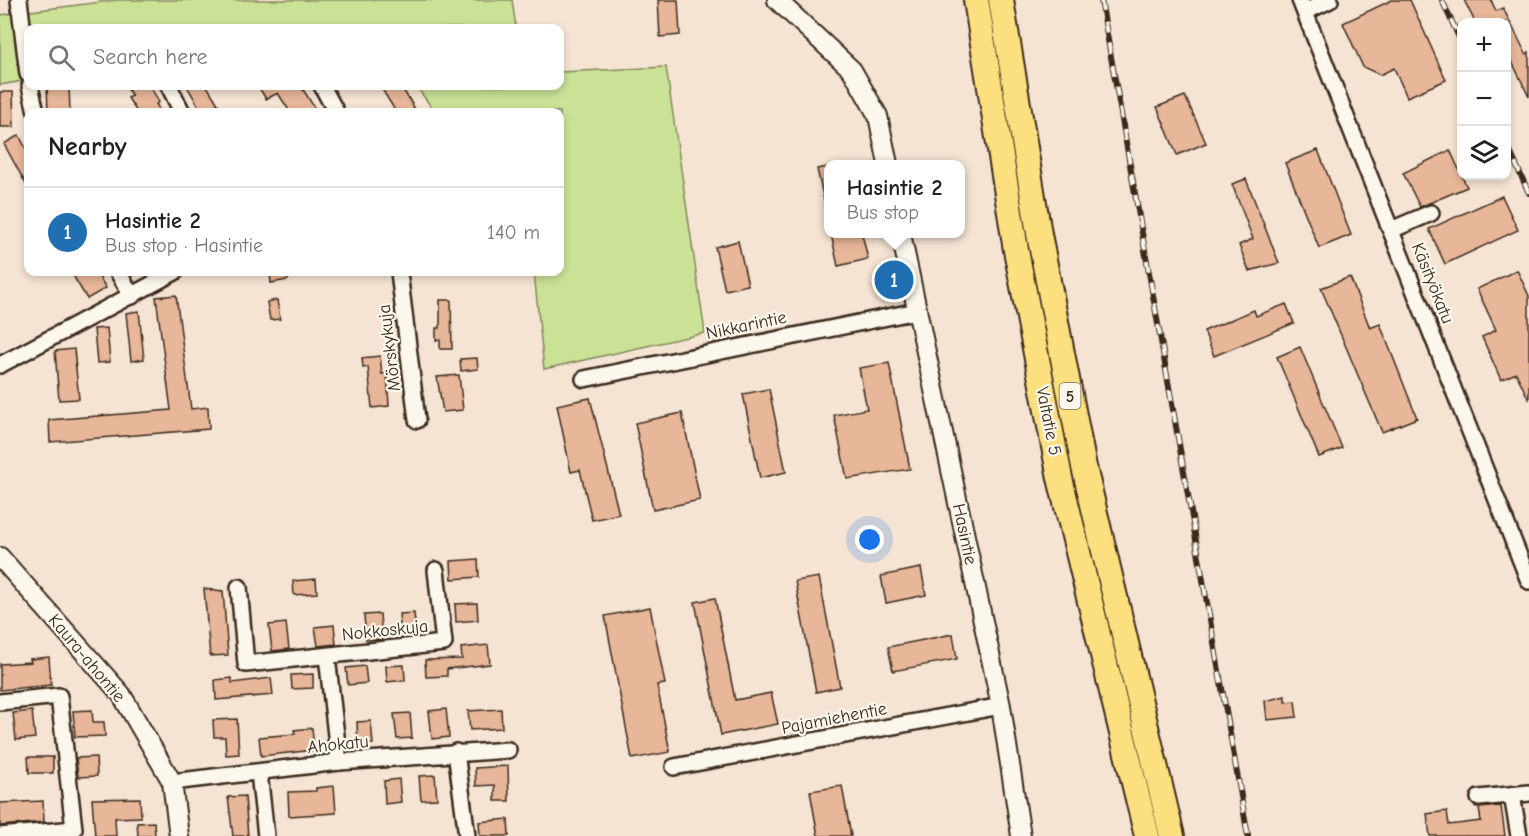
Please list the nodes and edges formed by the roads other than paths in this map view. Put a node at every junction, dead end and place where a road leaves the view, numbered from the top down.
1 (20, 0) edge
2 (777, 0) edge
3 (976, 0) edge
4 (1001, 0) edge
5 (1330, 0) edge
6 (1302, 6) edge
7 (24, 37) edge
8 (31, 90) edge
9 (171, 90) edge
10 (324, 90) edge
11 (35, 108) edge
12 (180, 108) edge
13 (334, 108) edge
14 (887, 160) edge
15 (1431, 213) dead end
16 (1391, 230) junction
17 (902, 238) edge
18 (120, 276) edge
19 (168, 276) edge
20 (399, 276) edge
21 (132, 296) junction
22 (917, 311) junction
23 (0, 365) edge
24 (584, 379) dead end
25 (417, 420) dead end
26 (0, 557) edge
27 (436, 570) dead end
28 (1529, 581) edge
29 (239, 587) dead end
30 (327, 656) junction
31 (0, 702) edge
32 (1001, 706) junction
33 (508, 750) dead end
34 (456, 752) junction
35 (339, 762) junction
36 (674, 767) dead end
37 (258, 774) junction
38 (172, 782) junction
39 (1529, 794) edge
40 (1512, 795) junction
41 (1479, 798) dead end
42 (0, 836) edge
43 (179, 836) edge
44 (266, 836) edge
45 (467, 836) edge
46 (1021, 836) edge
47 (1147, 836) edge
48 (1172, 836) edge
49 (1519, 836) edge

1 - 7 street
2 - 14 street
3 - 47 highway, Valtatie 5 / 5
4 - 48 highway, Valtatie 5 / 5
5 - 6 street
6 - 16 street, Käsityökatu
8 - 11 street
9 - 12 street
10 - 13 street
15 - 16 street
16 - 28 street, Käsityökatu
17 - 22 street, Hasintie
18 - 21 street
19 - 21 street
20 - 25 street, Mörskykuja
21 - 23 street
22 - 24 street, Nikkarintie
22 - 32 street, Hasintie
26 - 38 street, Kaura-ahontie
27 - 30 street, Nokkoskuja
29 - 30 street, Nokkoskuja
30 - 35 street, Nokkoskuja
31 - 42 street
32 - 36 street, Pajamiehentie
32 - 46 street, Hasintie
33 - 34 street, Ahokatu
34 - 35 street, Ahokatu
34 - 45 street
35 - 37 street, Ahokatu
37 - 38 street, Ahokatu
37 - 44 street
38 - 43 street, Kaura-ahontie
39 - 40 street
40 - 41 street
40 - 49 street

